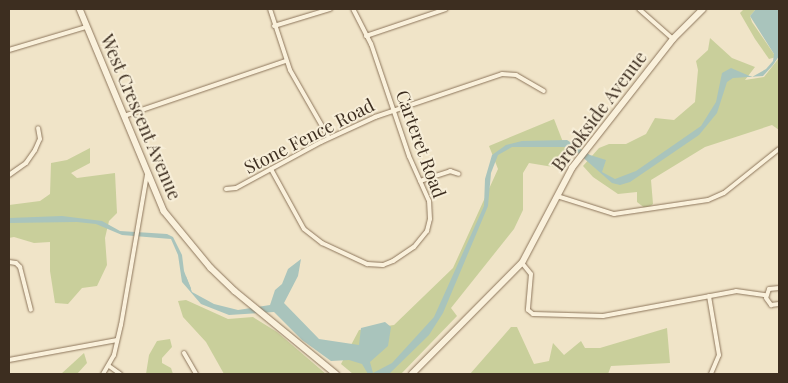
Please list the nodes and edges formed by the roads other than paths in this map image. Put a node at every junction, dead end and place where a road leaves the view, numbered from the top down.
1 (80, 9) edge
2 (270, 9) edge
3 (330, 9) edge
4 (353, 9) edge
5 (446, 9) edge
6 (639, 9) edge
7 (703, 9) edge
8 (274, 26) junction
9 (86, 27) junction
10 (366, 36) junction
11 (673, 39) junction
12 (9, 50) edge
13 (286, 60) junction
14 (544, 91) dead end
15 (394, 110) junction
16 (124, 116) junction
17 (38, 128) dead end
18 (330, 138) junction
19 (779, 149) edge
20 (271, 169) junction
21 (459, 174) dead end
22 (9, 175) edge
23 (147, 175) junction
24 (420, 182) junction
25 (226, 189) dead end
26 (557, 196) junction
27 (9, 262) edge
28 (522, 264) junction
29 (779, 286) edge
30 (766, 295) junction
31 (709, 296) junction
32 (779, 304) edge
33 (31, 310) dead end
34 (117, 340) junction
35 (184, 353) dead end
36 (9, 360) edge
37 (109, 366) junction
38 (103, 374) edge
39 (120, 374) edge
40 (196, 374) edge
41 (336, 374) edge
42 (412, 374) edge
43 (710, 374) edge

1 - 9 street, West Crescent Avenue
2 - 8 street
3 - 8 street
4 - 10 street, Carteret Road
5 - 10 street
6 - 11 street
7 - 11 street, Brookside Avenue
8 - 13 street
9 - 12 street
9 - 16 street, West Crescent Avenue
10 - 15 street, Carteret Road
11 - 26 street, Brookside Avenue
13 - 16 street
13 - 18 street
14 - 15 street, Stone Fence Road
15 - 18 street, Stone Fence Road
15 - 24 street, Carteret Road
16 - 23 street, West Crescent Avenue
17 - 22 street
18 - 20 street, Stone Fence Road
19 - 26 street
20 - 24 street, Carteret Road
20 - 25 street, Stone Fence Road
21 - 24 street
23 - 34 street
23 - 41 street, West Crescent Avenue
26 - 28 street, Brookside Avenue
27 - 33 street
28 - 31 street
28 - 42 street, Brookside Avenue
29 - 30 street
30 - 31 street
30 - 32 street
31 - 43 street
34 - 36 street
34 - 37 street
35 - 40 street
37 - 38 street
37 - 39 street

